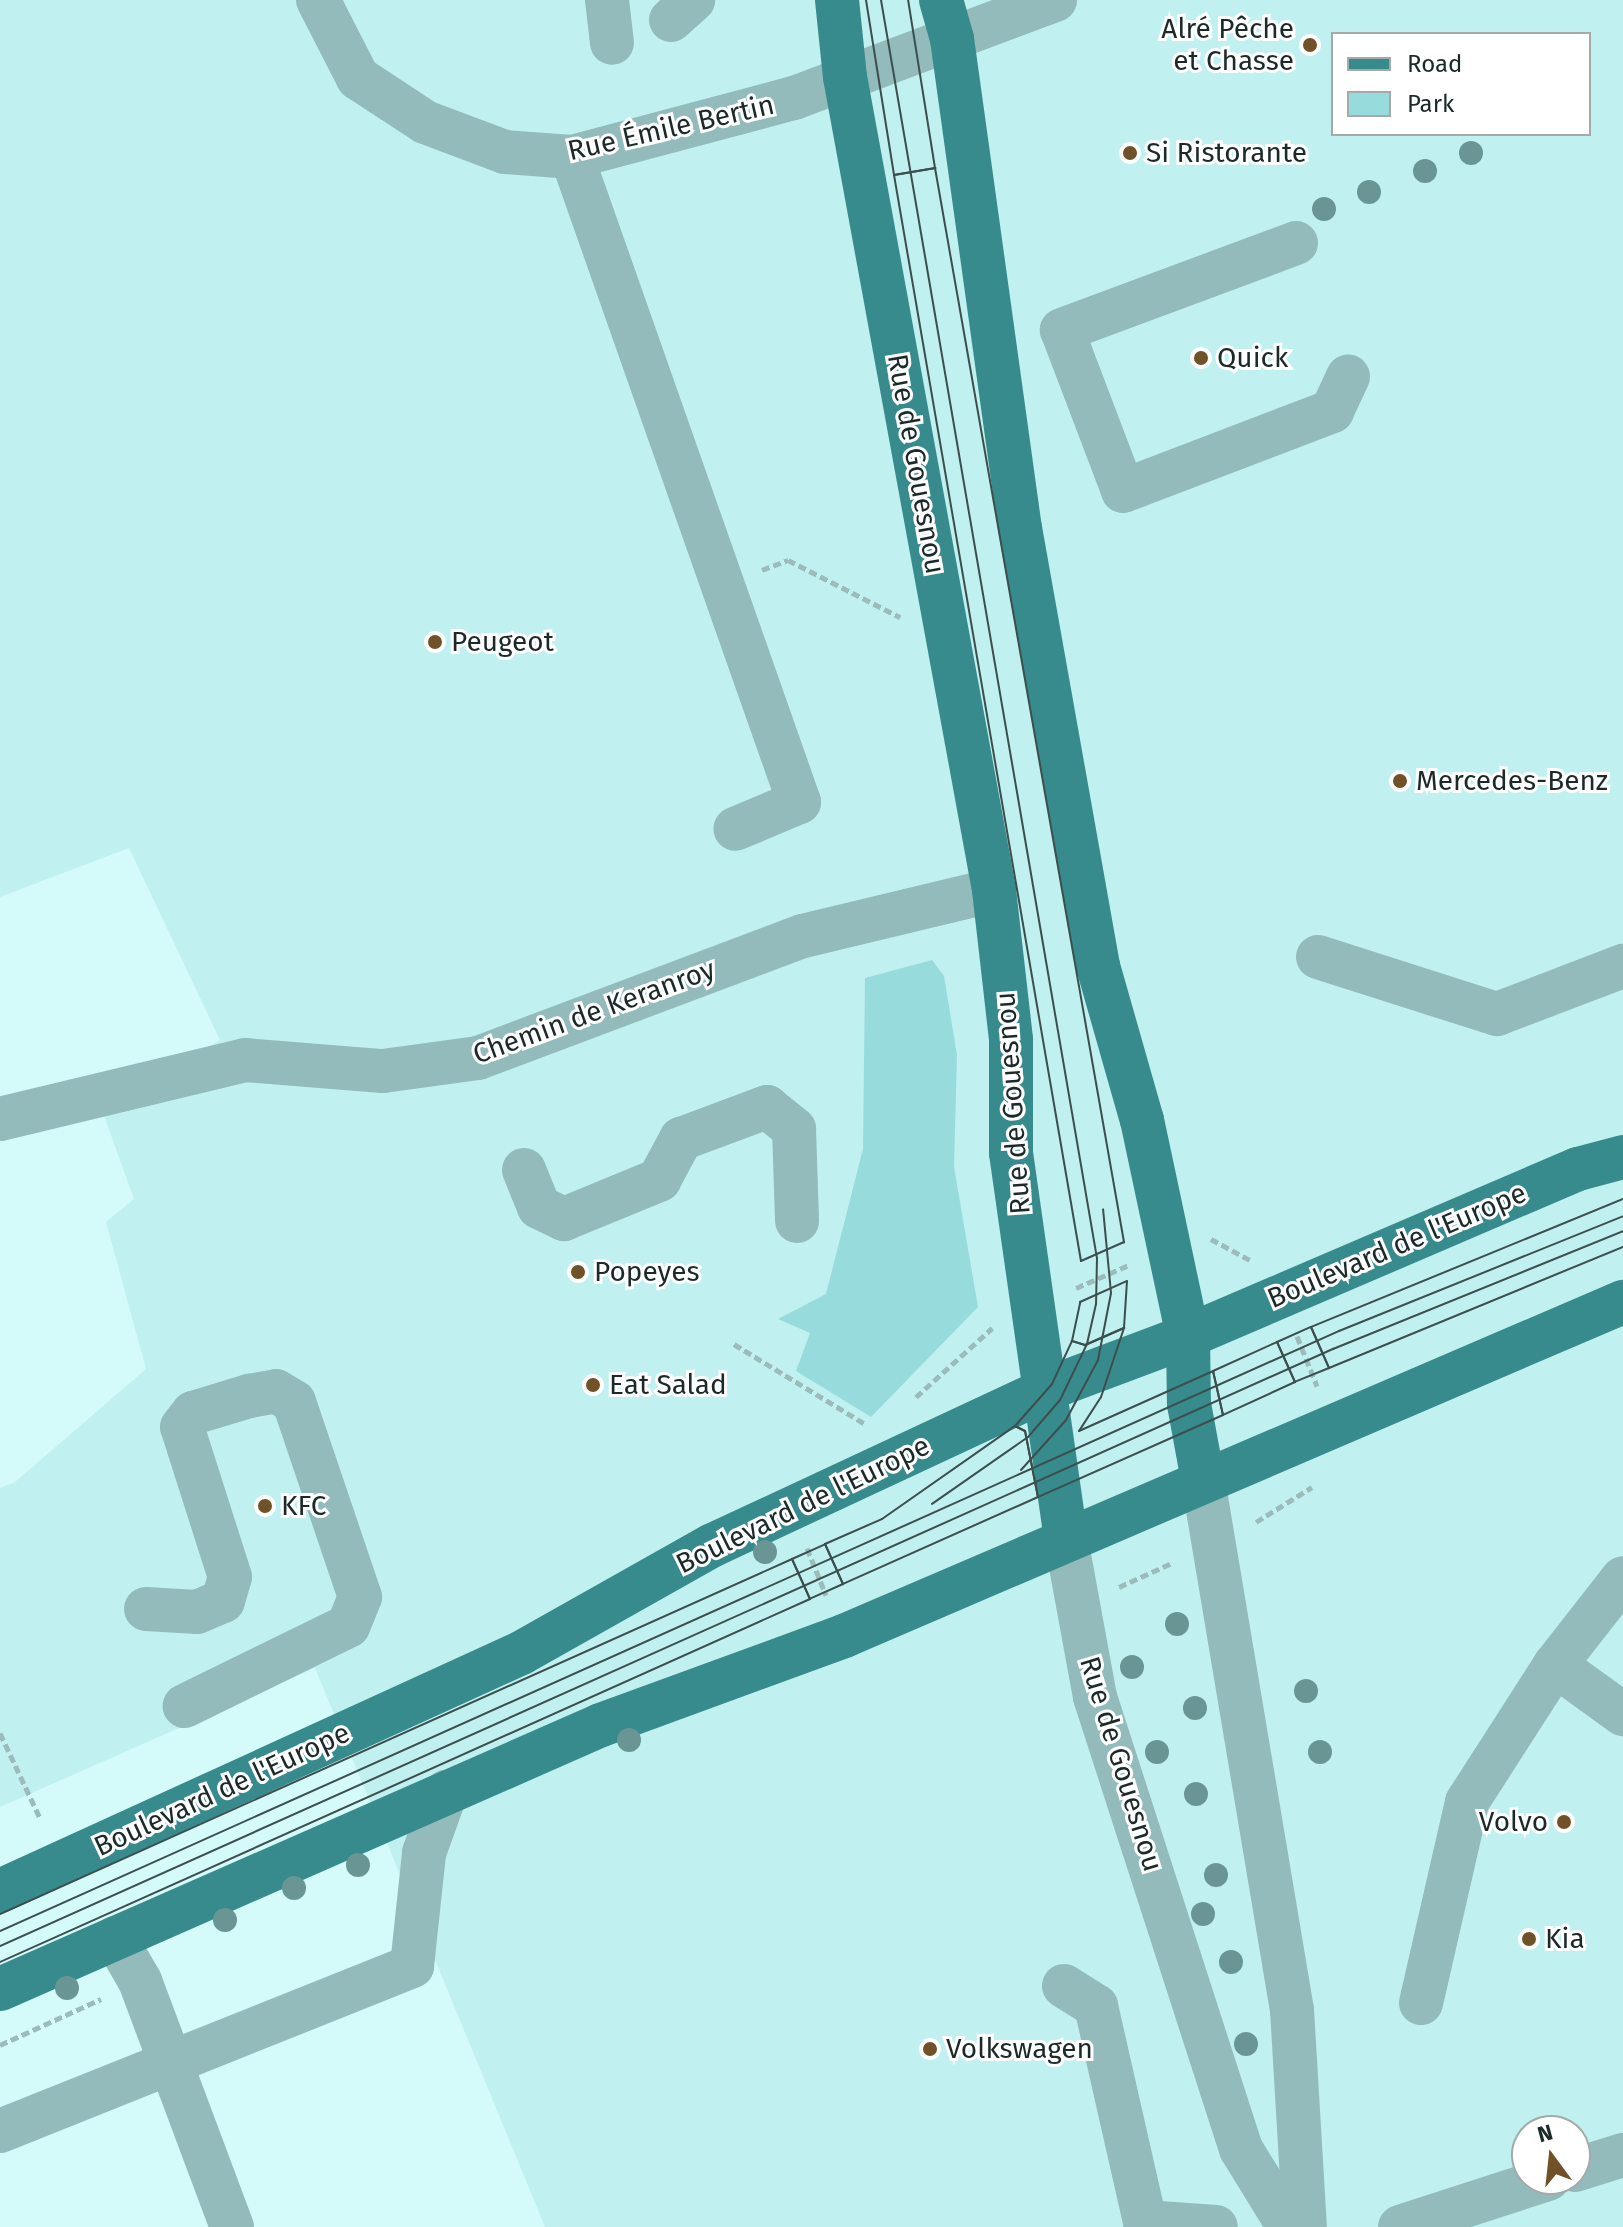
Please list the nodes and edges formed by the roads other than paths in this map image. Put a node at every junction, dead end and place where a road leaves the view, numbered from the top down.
1 (318, 0) edge
2 (607, 0) edge
3 (837, 0) edge
4 (1055, 0) edge
5 (946, 19) edge
6 (612, 43) dead end
7 (845, 77) junction
8 (572, 157) junction
9 (1296, 243) dead end
10 (1348, 377) dead end
11 (735, 829) dead end
12 (994, 890) junction
13 (1318, 957) dead end
14 (1623, 966) edge
15 (0, 1119) edge
16 (1623, 1157) edge
17 (524, 1170) dead end
18 (797, 1221) dead end
19 (1623, 1302) edge
20 (1188, 1336) junction
21 (1047, 1389) junction
22 (1203, 1480) junction
23 (1066, 1539) junction
24 (1623, 1578) edge
25 (146, 1609) dead end
26 (1555, 1665) junction
27 (185, 1706) dead end
28 (1623, 1714) edge
29 (446, 1792) junction
30 (0, 1891) edge
31 (115, 1938) junction
32 (1064, 1986) dead end
33 (0, 1989) edge
34 (1421, 2003) dead end
35 (169, 2065) junction
36 (0, 2131) edge
37 (1623, 2155) edge
38 (1591, 2165) edge
39 (1511, 2191) edge
40 (232, 2227) edge
41 (1216, 2227) edge
42 (1289, 2227) edge
43 (1305, 2227) edge
44 (1400, 2227) edge

1 - 8 street, Rue Émile Bertin
2 - 6 street
3 - 7 main road, Rue de Gouesnou
4 - 5 street, Rue Émile Bertin
5 - 7 street, Rue Émile Bertin
5 - 20 main road
7 - 8 street, Rue Émile Bertin
7 - 12 main road, Rue de Gouesnou
8 - 11 street
9 - 10 street
12 - 15 street, Chemin de Keranroy
12 - 21 main road, Rue de Gouesnou
13 - 14 street
16 - 20 main road, Boulevard de l'Europe
17 - 18 street
19 - 22 main road
20 - 21 main road, Boulevard de l'Europe
20 - 22 main road
21 - 23 main road, Rue de Gouesnou
21 - 30 main road, Boulevard de l'Europe
22 - 23 main road
22 - 43 street
23 - 29 main road
23 - 42 street, Rue de Gouesnou
24 - 26 street
25 - 27 street
26 - 28 street
26 - 34 street
29 - 31 main road
29 - 35 street
31 - 33 main road
31 - 35 street
32 - 41 street
35 - 36 street
35 - 40 street
37 - 38 street
39 - 44 street

